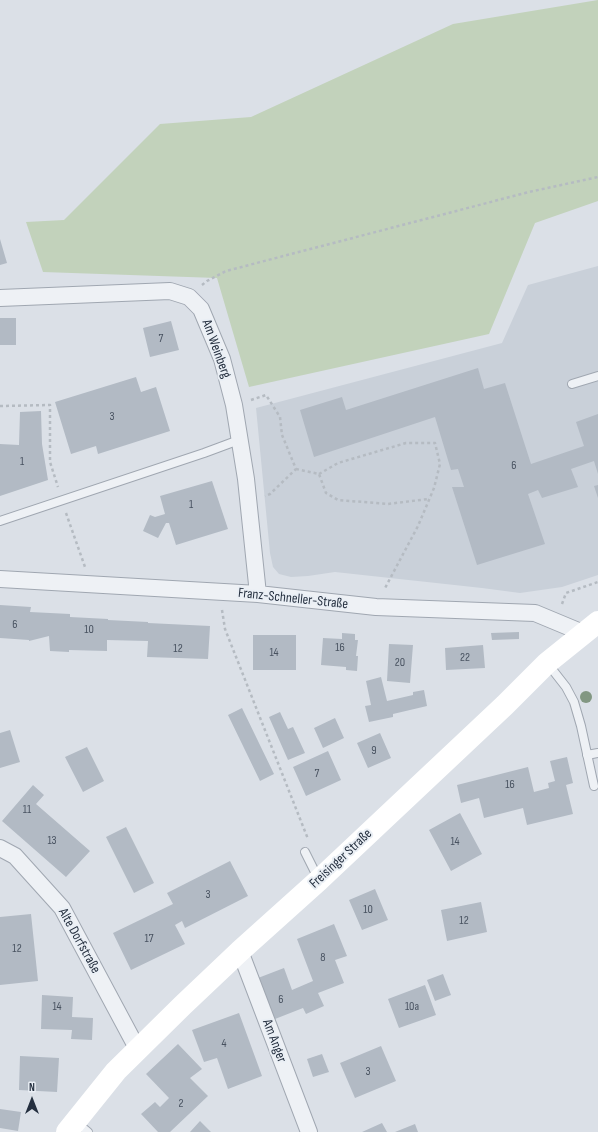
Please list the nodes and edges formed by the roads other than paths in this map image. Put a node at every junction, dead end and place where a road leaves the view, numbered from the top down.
1 (0, 298) edge
2 (598, 376) edge
3 (572, 384) dead end
4 (239, 440) junction
5 (0, 521) edge
6 (0, 579) edge
7 (258, 594) junction
8 (590, 627) edge
9 (547, 663) junction
10 (598, 752) edge
11 (587, 755) junction
12 (594, 786) dead end
13 (0, 848) edge
14 (304, 852) dead end
15 (319, 880) junction
16 (240, 951) junction
17 (138, 1050) junction
18 (77, 1129) edge
19 (309, 1132) edge

1 - 4 street, Am Weinberg
2 - 3 lane
4 - 5 lane
4 - 7 street, Am Weinberg
6 - 7 street, Franz-Schneller-Straße
7 - 8 street, Franz-Schneller-Straße
8 - 9 main road, Freisinger Straße
9 - 11 lane
9 - 15 main road, Freisinger Straße
10 - 11 lane
11 - 12 lane
13 - 17 street, Alte Dorfstraße
14 - 15 lane
15 - 16 main road, Freisinger Straße
16 - 17 main road, Freisinger Straße
16 - 19 street, Am Anger
17 - 18 main road, Freisinger Straße

